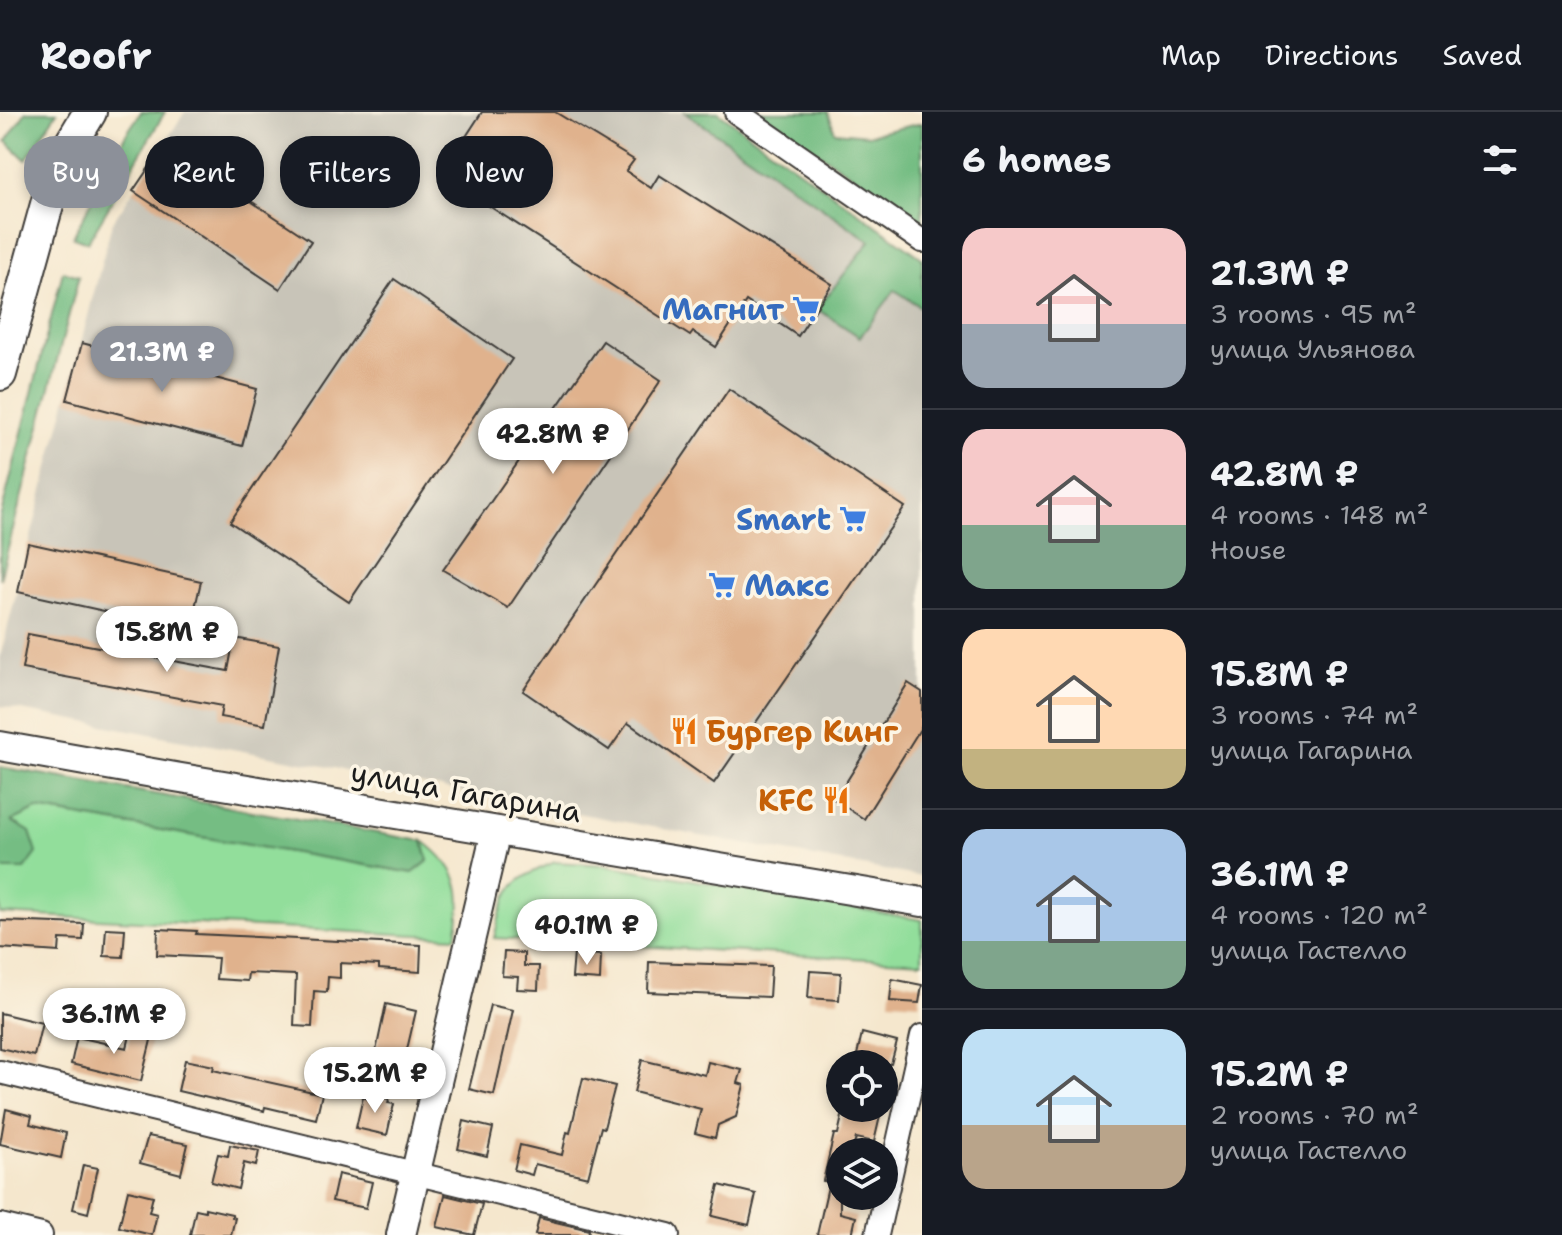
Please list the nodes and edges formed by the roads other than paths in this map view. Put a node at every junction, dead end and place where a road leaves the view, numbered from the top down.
1 (90, 112) edge
2 (736, 112) edge
3 (922, 241) edge
4 (0, 374) edge
5 (0, 746) edge
6 (0, 753) edge
7 (41, 754) junction
8 (496, 831) junction
9 (922, 902) edge
10 (922, 1036) edge
11 (0, 1072) edge
12 (916, 1093) edge
13 (416, 1173) junction
14 (0, 1225) edge
15 (41, 1235) edge
16 (401, 1235) edge
17 (668, 1235) edge
18 (877, 1235) edge

1 - 4 main road
2 - 3 street
5 - 7 street, улица Гагарина
6 - 7 street
7 - 8 street, улица Гагарина
8 - 9 street, улица Гагарина
8 - 13 street
10 - 12 street
11 - 13 street
12 - 18 street
13 - 16 street
13 - 17 street
14 - 15 street

